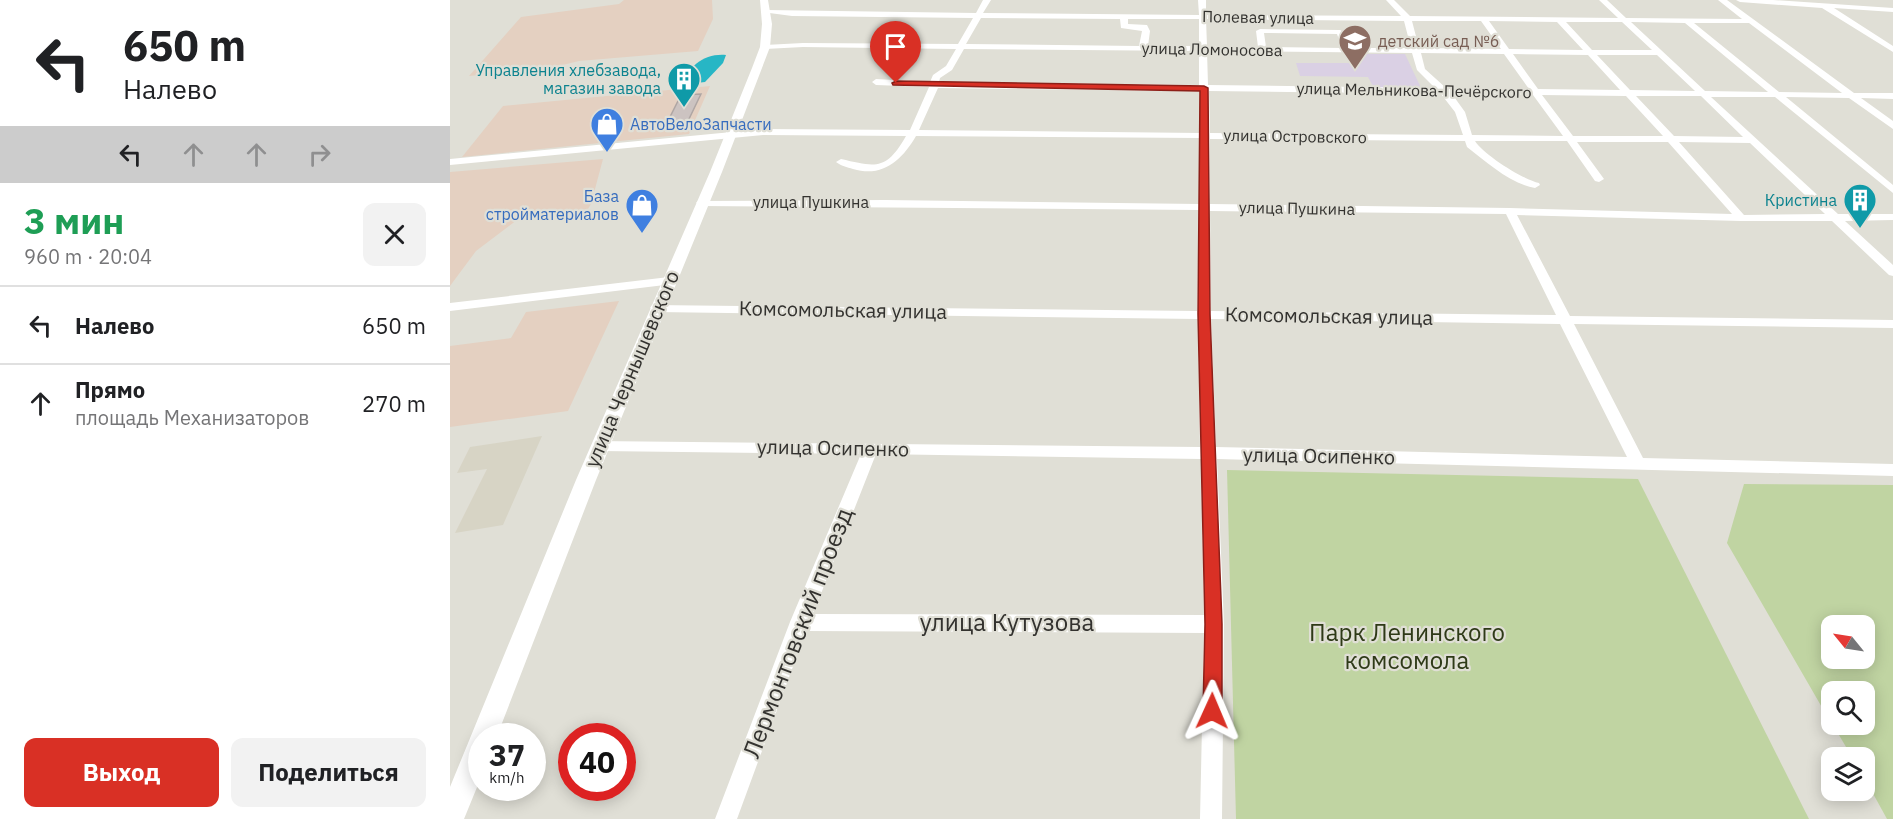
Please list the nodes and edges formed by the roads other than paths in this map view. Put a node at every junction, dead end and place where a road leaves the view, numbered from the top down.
1 (764, 0) edge
2 (987, 0) edge
3 (1202, 0) edge
4 (1390, 0) edge
5 (1604, 0) edge
6 (1722, 0) edge
7 (1740, 0) edge
8 (1824, 6) junction
9 (1893, 10) edge
10 (766, 12) junction
11 (792, 14) junction
12 (980, 14) junction
13 (1124, 15) junction
14 (1202, 16) junction
15 (1306, 17) junction
16 (1407, 18) junction
17 (1484, 19) junction
18 (1558, 20) junction
19 (1624, 20) junction
20 (1687, 21) junction
21 (1750, 21) junction
22 (766, 24) junction
23 (1311, 32) junction
24 (962, 46) junction
25 (765, 47) junction
26 (1143, 48) junction
27 (1203, 49) junction
28 (1262, 50) junction
29 (1348, 51) junction
30 (1893, 51) edge
31 (1417, 52) junction
32 (1508, 52) junction
33 (1589, 52) junction
34 (1659, 53) junction
35 (876, 82) dead end
36 (934, 85) junction
37 (1204, 88) junction
38 (1443, 91) junction
39 (1536, 92) junction
40 (1626, 92) junction
41 (1701, 93) junction
42 (1773, 94) junction
43 (1851, 95) junction
44 (1893, 96) edge
45 (1893, 126) edge
46 (911, 132) junction
47 (1205, 135) junction
48 (731, 136) junction
49 (1467, 138) junction
50 (1569, 138) junction
51 (1670, 138) junction
52 (1752, 140) junction
53 (450, 162) edge
54 (841, 162) dead end
55 (1599, 179) dead end
56 (1535, 185) dead end
57 (1893, 190) edge
58 (702, 203) junction
59 (1205, 207) junction
60 (1510, 211) junction
61 (1832, 216) junction
62 (1893, 217) edge
63 (1741, 218) junction
64 (1893, 272) edge
65 (669, 281) junction
66 (450, 307) edge
67 (657, 308) junction
68 (1204, 314) junction
69 (1567, 320) junction
70 (1893, 324) edge
71 (600, 445) junction
72 (871, 448) junction
73 (1208, 453) junction
74 (1638, 464) junction
75 (1893, 470) edge
76 (800, 621) junction
77 (1214, 624) junction
78 (489, 723) edge
79 (468, 776) edge
80 (450, 819) edge
81 (726, 819) edge
82 (1211, 819) edge

1 - 10 main road, улица Чернышевского
2 - 12 street
3 - 14 street
4 - 16 street
5 - 19 street
6 - 21 street
7 - 8 street
8 - 9 street
8 - 30 street
10 - 11 street, Полевая улица
10 - 22 main road, улица Чернышевского
11 - 12 street, Полевая улица
11 - 22 street
12 - 13 street, Полевая улица
12 - 24 street
13 - 14 street, Полевая улица
13 - 26 street
14 - 15 street, Полевая улица
14 - 27 street
15 - 16 street, Полевая улица
15 - 23 street
16 - 17 street, Полевая улица
16 - 31 street
17 - 18 street, Полевая улица
17 - 32 street
18 - 19 street, Полевая улица
18 - 33 street
19 - 20 street, Полевая улица
19 - 34 street
20 - 21 street, Полевая улица
20 - 42 street
21 - 43 street
22 - 25 main road, улица Чернышевского
23 - 28 street
23 - 29 street
24 - 25 street, улица Ломоносова
24 - 26 street, улица Ломоносова
24 - 36 street
25 - 48 main road, улица Чернышевского
26 - 27 street, улица Ломоносова
27 - 28 street, улица Ломоносова
27 - 37 street
28 - 29 street, улица Ломоносова
29 - 31 street, улица Ломоносова
31 - 32 street, улица Ломоносова
31 - 38 street
32 - 33 street, улица Ломоносова
32 - 39 street
33 - 34 street, улица Ломоносова
33 - 40 street
34 - 41 street
35 - 36 street, улица Мельникова-Печёрского
36 - 37 street, улица Мельникова-Печёрского
36 - 46 street
37 - 38 street, улица Мельникова-Печёрского
37 - 47 street
38 - 39 street, улица Мельникова-Печёрского
38 - 49 street
39 - 40 street, улица Мельникова-Печёрского
39 - 50 street
40 - 41 street, улица Мельникова-Печёрского
40 - 51 street
41 - 42 street, улица Мельникова-Печёрского
41 - 52 street
42 - 43 street, улица Мельникова-Печёрского
42 - 57 street
43 - 44 street, улица Мельникова-Печёрского
43 - 45 street
46 - 47 street, улица Островского
46 - 48 street, улица Островского
46 - 54 street
47 - 49 street, улица Островского
47 - 59 street
48 - 53 street, улица Островского
48 - 58 main road, улица Чернышевского
49 - 50 street, улица Островского
49 - 56 street
50 - 51 street, улица Островского
50 - 55 street
51 - 52 street, улица Островского
51 - 63 street
52 - 61 street
58 - 59 street, улица Пушкина
58 - 65 main road, улица Чернышевского
59 - 60 street, улица Пушкина
59 - 68 street
60 - 63 street, улица Пушкина
60 - 69 street
61 - 62 street, улица Пушкина
61 - 63 street, улица Пушкина
61 - 64 street
65 - 66 street
65 - 67 main road, улица Чернышевского
67 - 68 street, Комсомольская улица
67 - 71 main road, улица Чернышевского
68 - 69 street, Комсомольская улица
68 - 73 street
69 - 70 street, Комсомольская улица
69 - 74 street
71 - 72 street, улица Осипенко
71 - 78 main road, улица Чернышевского
72 - 73 street, улица Осипенко
72 - 76 street, Лермонтовский проезд
73 - 74 street, улица Осипенко
73 - 77 street
74 - 75 street, улица Осипенко
76 - 77 street, улица Кутузова
76 - 81 street, Лермонтовский проезд
77 - 82 street
79 - 80 main road

